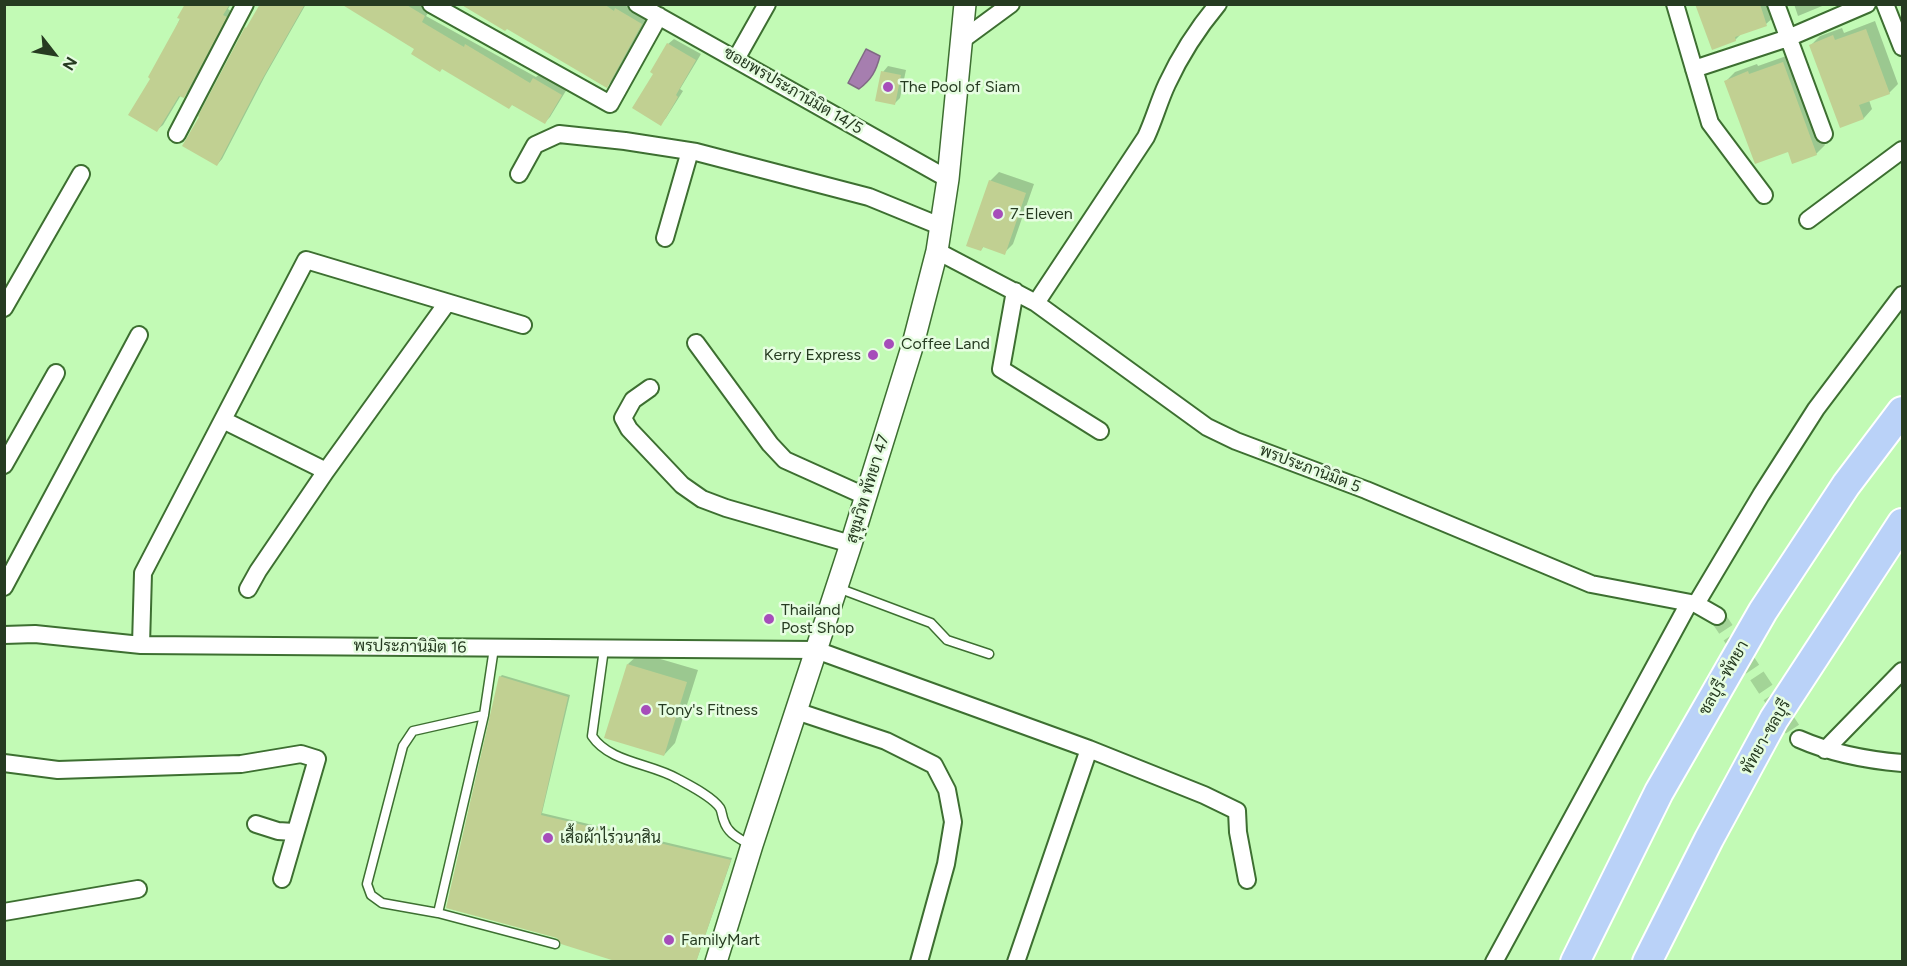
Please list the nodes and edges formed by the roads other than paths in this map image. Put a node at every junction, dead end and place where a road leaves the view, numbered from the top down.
1 (245, 4) edge
2 (431, 4) edge
3 (767, 4) edge
4 (965, 4) edge
5 (1011, 4) edge
6 (1218, 4) edge
7 (1675, 4) edge
8 (1776, 4) edge
9 (1867, 4) edge
10 (1885, 4) edge
11 (642, 6) edge
12 (659, 16) junction
13 (1788, 38) junction
14 (962, 40) junction
15 (1902, 47) edge
16 (736, 59) junction
17 (1694, 69) junction
18 (177, 134) dead end
19 (1824, 134) dead end
20 (1902, 150) edge
21 (690, 151) junction
22 (81, 174) dead end
23 (519, 174) dead end
24 (948, 179) junction
25 (1764, 195) dead end
26 (1808, 220) dead end
27 (940, 226) junction
28 (665, 238) dead end
29 (937, 251) junction
30 (1016, 291) junction
31 (1902, 296) edge
32 (447, 303) junction
33 (1036, 303) junction
34 (4, 308) edge
35 (523, 325) dead end
36 (139, 335) dead end
37 (696, 344) dead end
38 (56, 373) dead end
39 (650, 388) dead end
40 (1902, 411) edge
41 (223, 420) junction
42 (1100, 430) dead end
43 (4, 465) edge
44 (326, 471) junction
45 (866, 496) junction
46 (1902, 523) edge
47 (851, 544) junction
48 (4, 587) edge
49 (837, 588) junction
50 (248, 589) dead end
51 (1692, 603) junction
52 (1717, 616) tunnel mouth
53 (4, 635) edge
54 (141, 645) junction
55 (494, 648) junction
56 (604, 649) junction
57 (816, 650) junction
58 (989, 654) dead end
59 (1902, 671) edge
60 (796, 711) junction
61 (484, 715) junction
62 (1799, 739) tunnel mouth
63 (1089, 749) junction
64 (1825, 750) junction
65 (4, 763) edge
66 (1902, 763) edge
67 (256, 824) dead end
68 (294, 832) junction
69 (752, 845) junction
70 (282, 879) dead end
71 (1247, 880) dead end
72 (138, 889) dead end
73 (4, 912) edge
74 (438, 914) junction
75 (555, 944) dead end
76 (716, 962) edge
77 (919, 962) edge
78 (1016, 962) edge
79 (1494, 962) edge
80 (1575, 962) edge
81 (1647, 962) edge

1 - 18 street
2 - 12 street
3 - 16 street
4 - 14 street, สุขุมวิท พัทยา 47
5 - 14 street
6 - 33 street
7 - 17 street
8 - 13 street
9 - 13 street
10 - 15 street
11 - 12 street, ซอยพรประภานิมิต 14/5
12 - 16 street, ซอยพรประภานิมิต 14/5
13 - 17 street
13 - 19 street
14 - 24 street, สุขุมวิท พัทยา 47
16 - 24 street, ซอยพรประภานิมิต 14/5
17 - 25 street
20 - 26 street
21 - 23 street
21 - 27 street
21 - 28 street
22 - 34 street
24 - 27 street, สุขุมวิท พัทยา 47
27 - 29 street, สุขุมวิท พัทยา 47
29 - 30 street, พรประภานิมิต 5
29 - 45 street, สุขุมวิท พัทยา 47
30 - 33 street, พรประภานิมิต 5
30 - 42 street
31 - 51 street
32 - 35 street
32 - 41 street
32 - 44 street
33 - 51 street, พรประภานิมิต 5
36 - 48 street
37 - 45 street
38 - 43 street
39 - 47 street
40 - 80 highway, ชลบุรี-พัทยา
41 - 44 street
41 - 54 street
44 - 50 street
45 - 47 street, สุขุมวิท พัทยา 47
46 - 81 highway, พัทยา-ชลบุรี
47 - 49 street, สุขุมวิท พัทยา 47
49 - 57 street, สุขุมวิท พัทยา 47
49 - 58 lane
51 - 52 street, พรประภานิมิต 5
51 - 79 street
53 - 54 street, พรประภานิมิต 16
54 - 55 street, พรประภานิมิต 16
55 - 56 street, พรประภานิมิต 16
55 - 61 lane
56 - 57 street, พรประภานิมิต 16
56 - 69 lane
57 - 60 street, สุขุมวิท พัทยา 47
57 - 63 street, พรประภานิมิต 16
59 - 64 street
60 - 69 street, สุขุมวิท พัทยา 47
60 - 77 street
61 - 74 lane
61 - 74 lane
62 - 64 street
63 - 71 street, พรประภานิมิต 16
63 - 78 street
64 - 66 street
65 - 68 street
67 - 68 street
68 - 70 street
69 - 76 street, สุขุมวิท พัทยา 47
72 - 73 street
74 - 75 lane

